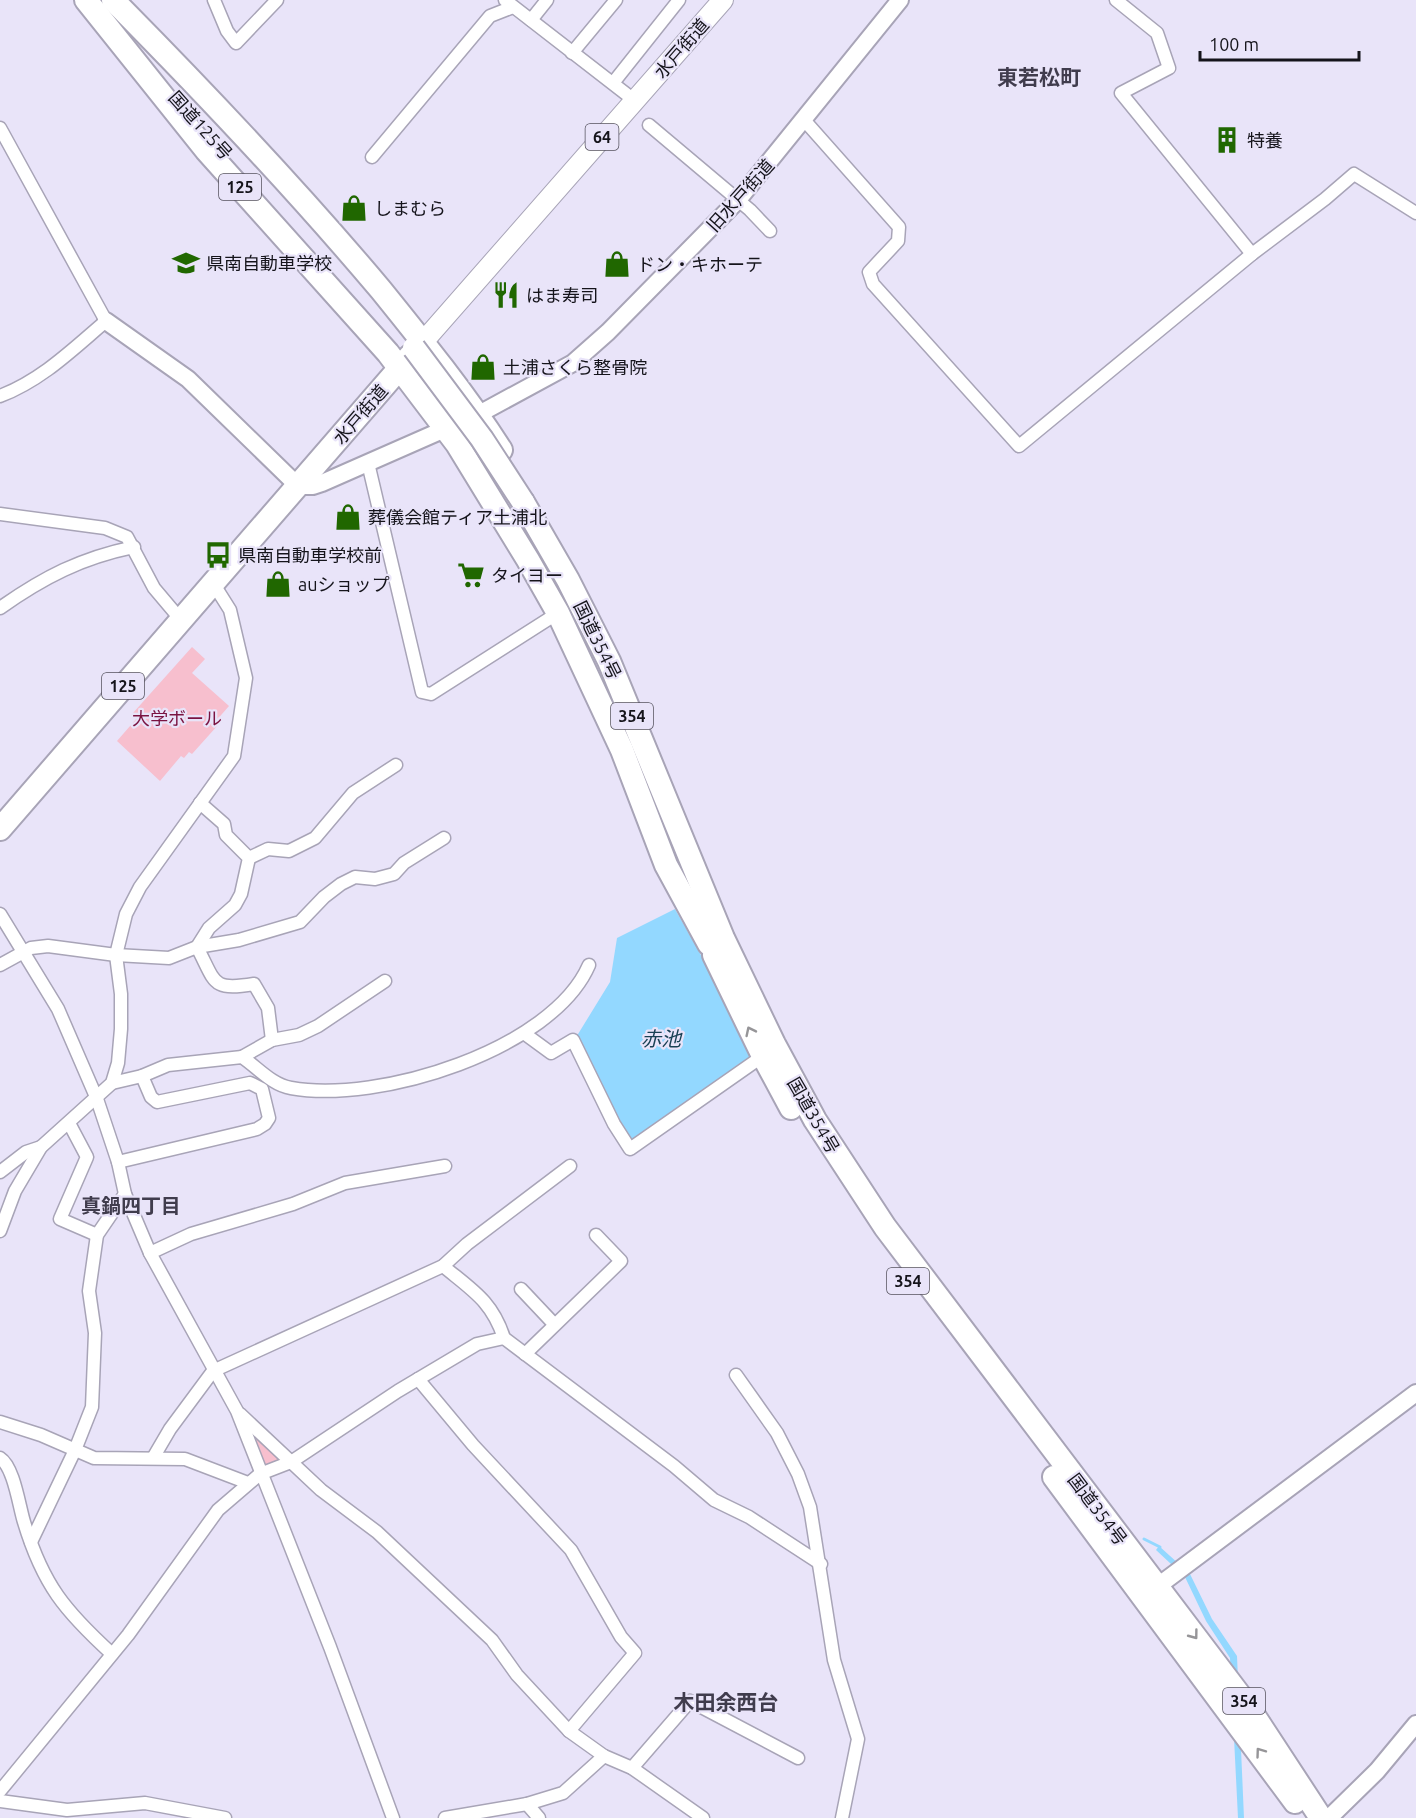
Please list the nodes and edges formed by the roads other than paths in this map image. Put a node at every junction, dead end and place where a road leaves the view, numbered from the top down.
1 (88, 0) edge
2 (111, 0) edge
3 (214, 0) edge
4 (276, 0) edge
5 (547, 0) edge
6 (616, 0) edge
7 (679, 0) edge
8 (723, 0) edge
9 (900, 0) edge
10 (1116, 0) edge
11 (509, 3) edge
12 (531, 21) junction
13 (572, 52) junction
14 (612, 83) junction
15 (634, 100) junction
16 (804, 121) junction
17 (649, 125) dead end
18 (0, 128) edge
19 (372, 157) dead end
20 (738, 200) junction
21 (1416, 213) edge
22 (770, 231) dead end
23 (1251, 254) junction
24 (344, 275) junction
25 (106, 321) junction
26 (411, 354) junction
27 (0, 396) edge
28 (479, 414) junction
29 (446, 429) junction
30 (335, 443) junction
31 (368, 464) junction
32 (346, 472) junction
33 (298, 486) junction
34 (0, 514) edge
35 (134, 547) junction
36 (213, 583) junction
37 (0, 608) edge
38 (558, 613) junction
39 (181, 620) junction
40 (396, 765) dead end
41 (200, 803) junction
42 (0, 829) edge
43 (444, 838) dead end
44 (249, 858) junction
45 (0, 914) edge
46 (716, 941) junction
47 (197, 948) junction
48 (22, 952) junction
49 (116, 955) junction
50 (0, 965) edge
51 (589, 965) dead end
52 (385, 981) dead end
53 (525, 1034) junction
54 (272, 1040) junction
55 (763, 1056) junction
56 (242, 1057) junction
57 (142, 1076) junction
58 (112, 1083) junction
59 (97, 1099) junction
60 (69, 1123) junction
61 (42, 1147) junction
62 (118, 1162) junction
63 (446, 1166) dead end
64 (570, 1166) dead end
65 (0, 1172) edge
66 (125, 1194) junction
67 (0, 1231) edge
68 (97, 1235) junction
69 (597, 1235) dead end
70 (150, 1253) junction
71 (443, 1266) junction
72 (522, 1289) dead end
73 (554, 1324) junction
74 (504, 1338) junction
75 (525, 1354) junction
76 (213, 1371) junction
77 (736, 1375) dead end
78 (418, 1379) junction
79 (1416, 1393) edge
80 (237, 1411) junction
81 (0, 1422) edge
82 (75, 1450) junction
83 (0, 1458) edge
84 (153, 1458) junction
85 (291, 1462) junction
86 (260, 1474) junction
87 (248, 1483) junction
88 (31, 1542) junction
89 (821, 1564) junction
90 (1142, 1594) junction
91 (112, 1654) junction
92 (1416, 1724) edge
93 (569, 1731) junction
94 (604, 1756) junction
95 (798, 1758) dead end
96 (632, 1768) junction
97 (0, 1791) edge
98 (0, 1801) edge
99 (528, 1804) junction
100 (222, 1818) edge
101 (393, 1818) edge
102 (445, 1818) edge
103 (539, 1818) edge
104 (703, 1818) edge
105 (842, 1818) edge
106 (1304, 1818) edge
107 (1321, 1818) edge
108 (1329, 1818) edge

1 - 24 highway, 国道125号 / 125
1 - 26 highway, 125
2 - 24 highway, 国道125号 / 125
2 - 26 highway, 125
3 - 4 street
5 - 12 street
6 - 13 street
7 - 14 street
8 - 15 main road, 水戸街道 / 64
9 - 16 street, 旧水戸街道
10 - 23 street
11 - 12 street
11 - 19 street
12 - 13 street
13 - 14 street
14 - 15 street
15 - 26 main road, 水戸街道 / 64
16 - 20 street, 旧水戸街道
16 - 23 street
17 - 20 street
18 - 25 street
20 - 22 street
20 - 28 street, 旧水戸街道
21 - 23 street
24 - 26 highway, 国道125号 / 125
25 - 27 street
25 - 33 street
26 - 28 highway
26 - 29 highway
26 - 30 highway, 水戸街道 / 125
26 - 46 highway, 国道354号 / 354, bridge
28 - 29 street, 旧水戸街道
28 - 46 highway
29 - 31 street, 旧水戸街道
29 - 38 highway
30 - 32 street
30 - 33 highway, 水戸街道 / 125
31 - 32 street, 旧水戸街道
31 - 38 street
32 - 33 street, 旧水戸街道
33 - 36 highway, 水戸街道 / 125
34 - 35 street
35 - 37 street
35 - 39 street
36 - 39 highway, 水戸街道 / 125
36 - 41 street
38 - 46 highway
39 - 42 highway, 水戸街道 / 125
40 - 44 street
41 - 44 street
41 - 49 street
43 - 47 street
44 - 47 street
45 - 48 street
55 -> 46 highway, 国道354号 / 354
46 - 90 highway, 国道354号 / 354
47 - 49 street
47 - 54 street
48 - 49 street
48 - 50 street
48 - 59 street
49 - 58 street
51 - 53 street
52 - 54 street
53 - 55 street
53 - 56 street
54 - 56 street
55 - 90 highway, 国道354号 / 354
56 - 57 street
57 - 58 street
57 - 62 street
58 - 59 street
59 - 60 street
59 - 62 street
60 - 61 street
60 - 68 street
61 - 65 street
61 - 67 street
62 - 66 street
63 - 70 street
64 - 71 street
66 - 68 street
66 - 70 street
68 - 82 street
69 - 73 street
70 - 76 street
71 - 74 street
71 - 76 street
72 - 73 street
73 - 75 street
74 - 75 street
74 - 78 street
75 - 89 street
76 - 80 street
76 - 84 street
77 - 89 street
78 - 85 street
78 - 93 street
79 - 90 street
80 - 85 street
80 - 86 street
81 - 82 street
82 - 84 street
82 - 88 street
83 - 88 street
84 - 87 street
85 - 86 street
85 - 93 street
86 - 87 street
86 - 101 street
87 - 91 street
88 - 91 street
89 - 105 street
106 -> 90 highway, 国道354号 / 354
90 -> 107 highway, 国道354号 / 354
91 - 97 street
92 - 108 street
93 - 94 street
94 - 96 street
94 - 99 street
95 - 96 street
96 - 104 street
98 - 100 street
99 - 102 street
99 - 103 street

